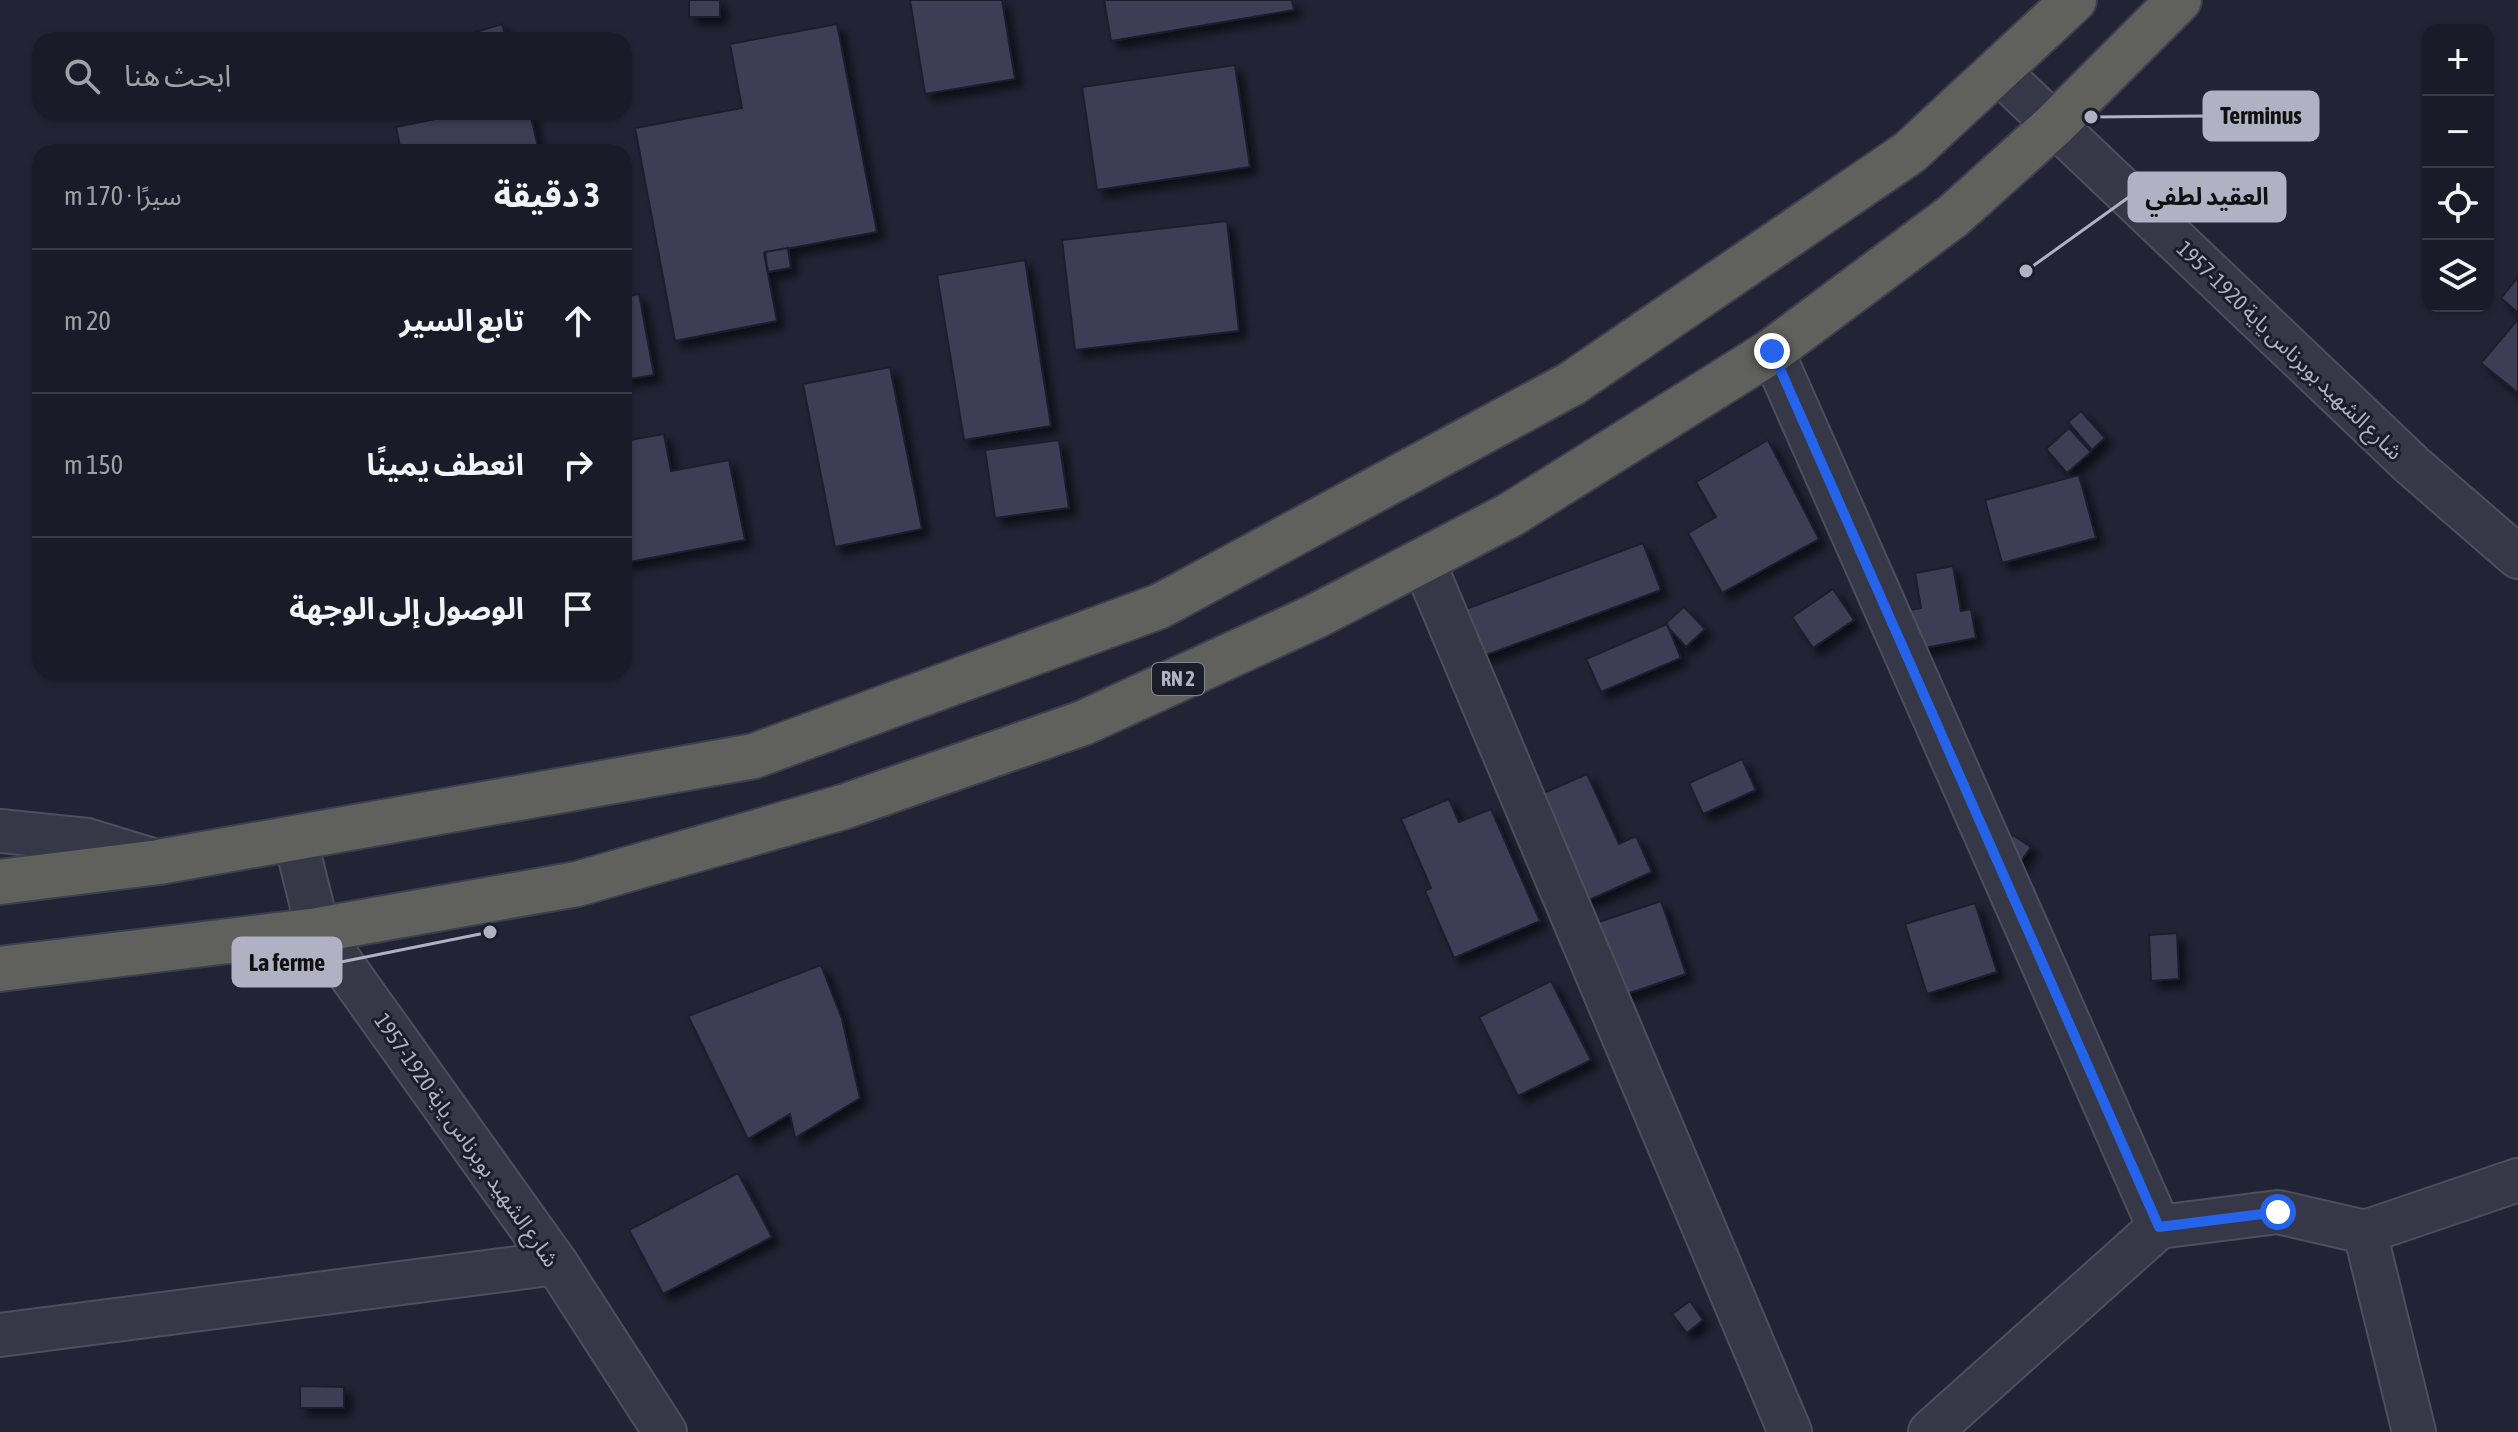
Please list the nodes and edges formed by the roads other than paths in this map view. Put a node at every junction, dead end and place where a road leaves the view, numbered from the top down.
1 (2074, 0) edge
2 (2179, 0) edge
3 (1998, 71) junction
4 (2054, 125) junction
5 (1772, 351) junction
6 (2518, 557) edge
7 (1423, 561) junction
8 (0, 831) edge
9 (295, 838) junction
10 (159, 862) junction
11 (0, 882) edge
12 (318, 930) junction
13 (0, 969) edge
14 (2518, 1180) edge
15 (2159, 1227) junction
16 (2365, 1232) junction
17 (556, 1263) junction
18 (0, 1335) edge
19 (665, 1432) edge
20 (1790, 1432) edge
21 (1930, 1432) edge
22 (2414, 1432) edge

1 - 3 highway
2 - 4 highway, RN 2
3 - 4 street, شارع الشهيد بوبرناس ياية 1920-1957
3 - 9 highway
4 - 5 highway, RN 2
4 - 6 street, شارع الشهيد بوبرناس ياية 1920-1957
5 - 7 highway, RN 2
5 - 15 street
7 - 12 highway, RN 2
7 - 20 street
8 - 10 street
9 - 10 highway
9 - 12 street, شارع الشهيد بوبرناس ياية 1920-1957
10 - 11 highway
12 - 13 highway, RN 2
12 - 17 street, شارع الشهيد بوبرناس ياية 1920-1957
14 - 16 street
15 - 16 street
15 - 21 street
16 - 22 street
17 - 18 street
17 - 19 street, شارع الشهيد بوبرناس ياية 1920-1957

